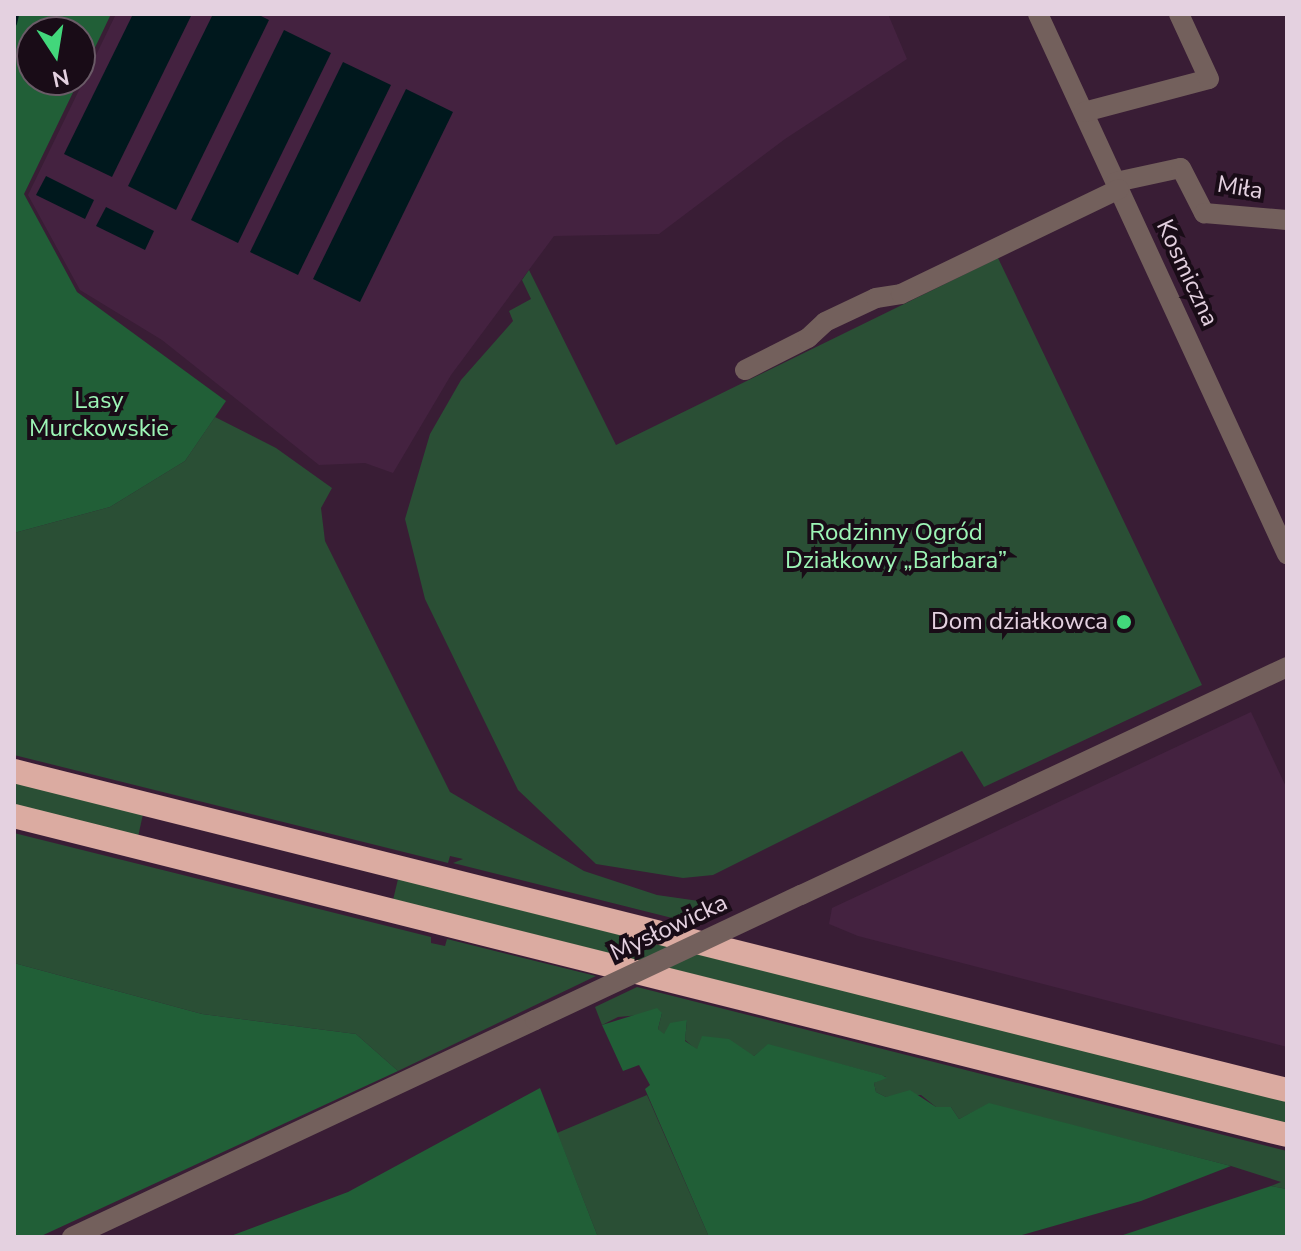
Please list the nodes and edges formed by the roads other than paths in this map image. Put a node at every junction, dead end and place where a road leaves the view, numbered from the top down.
1 (1038, 14) edge
2 (1179, 14) edge
3 (1084, 112) junction
4 (1117, 186) junction
5 (1287, 220) edge
6 (745, 370) dead end
7 (1287, 554) edge
8 (1287, 667) edge
9 (14, 771) edge
10 (14, 816) edge
11 (1287, 1090) edge
12 (1287, 1135) edge
13 (72, 1237) edge

1 - 3 street, Kosmiczna
2 - 3 street
3 - 4 street, Kosmiczna
4 - 5 street, Miła
4 - 6 street
4 - 7 street, Kosmiczna
8 - 13 street, Mysłowicka, bridge
9 - 11 highway
10 - 12 highway

